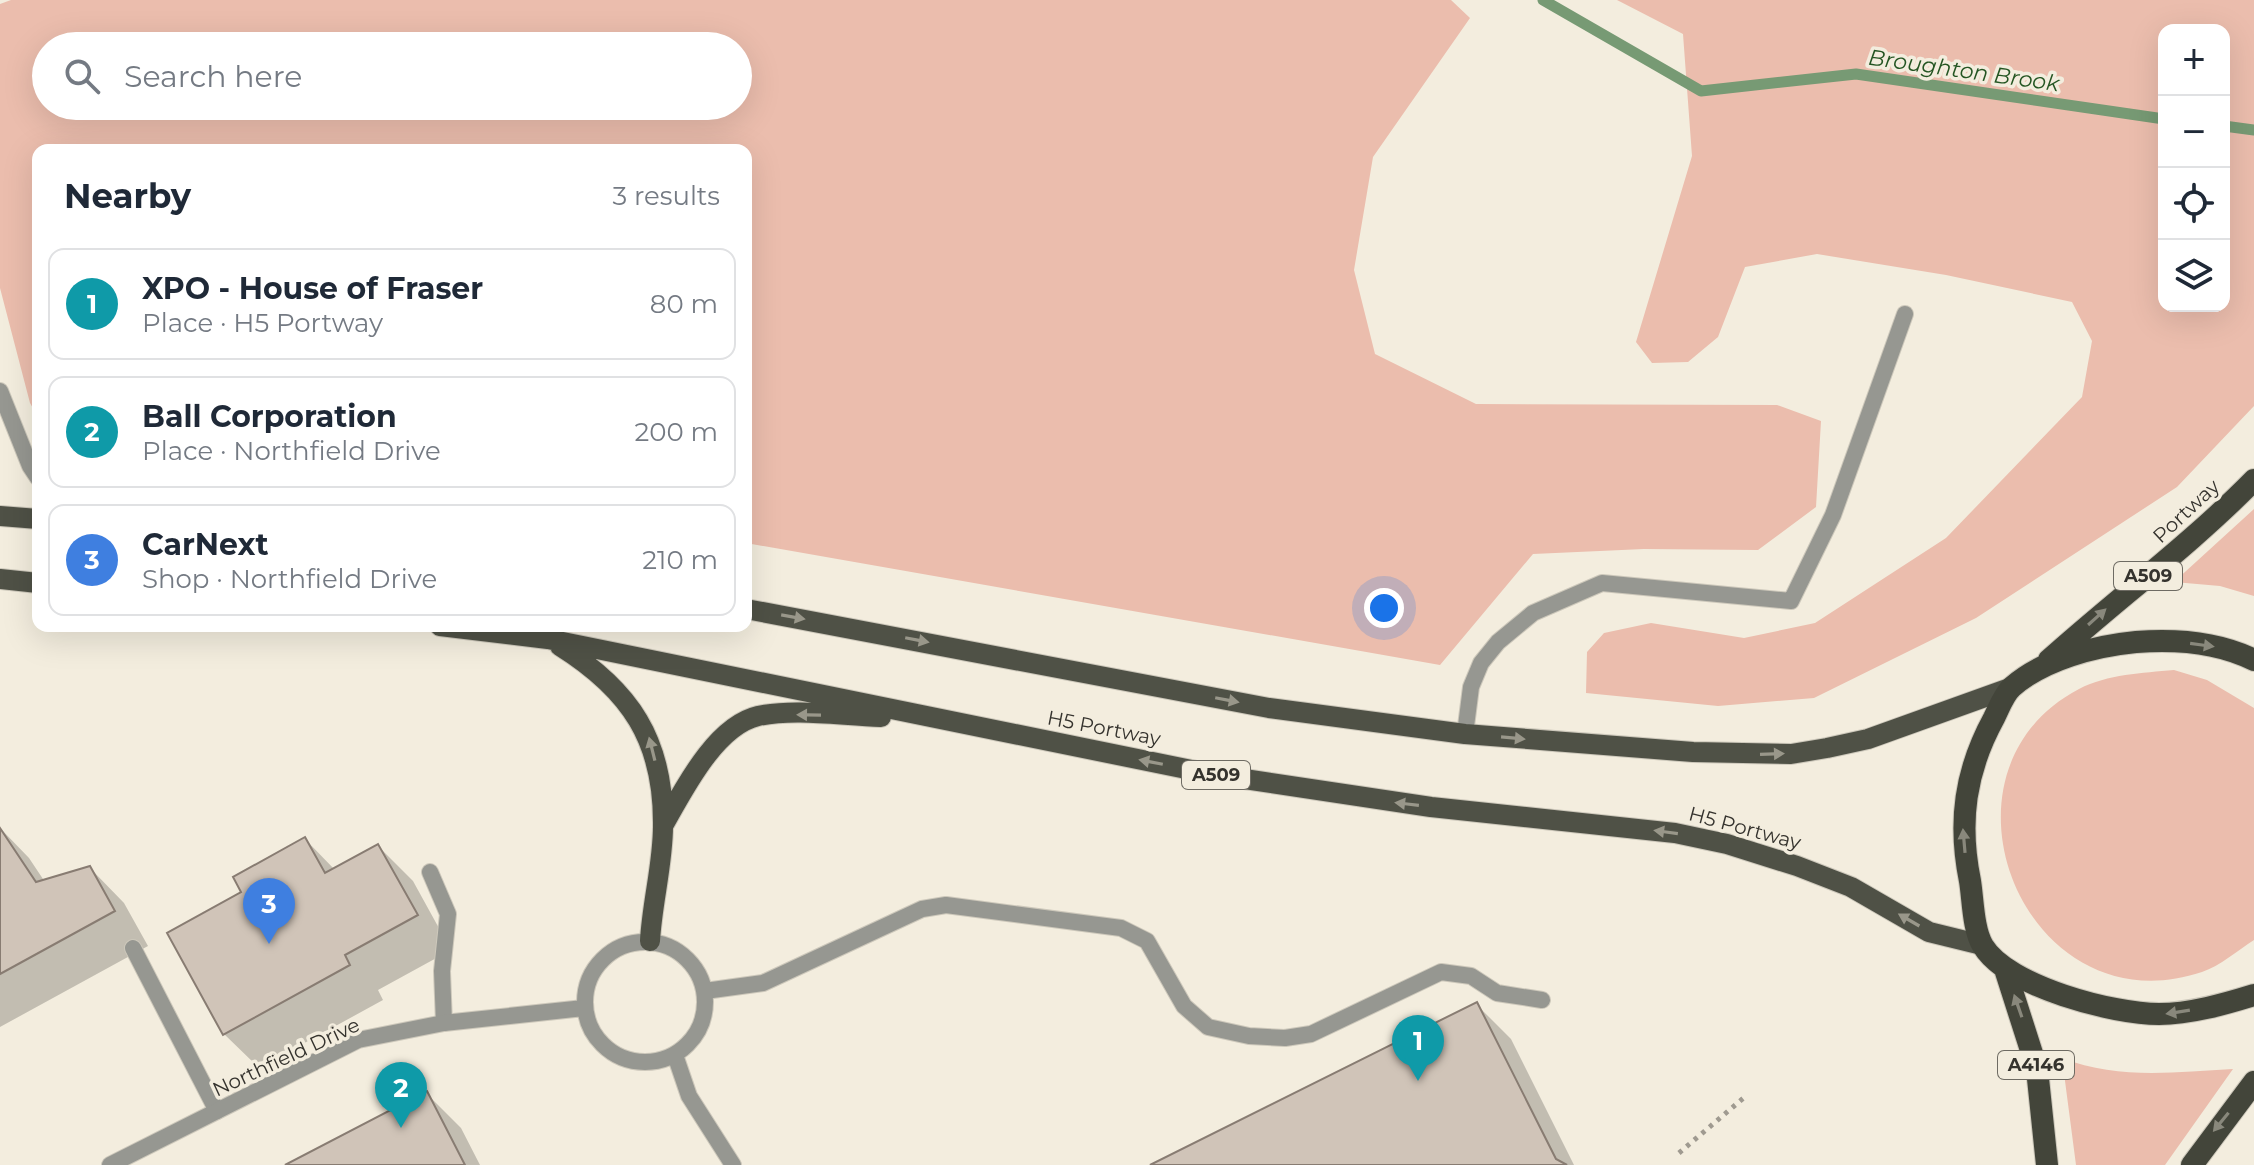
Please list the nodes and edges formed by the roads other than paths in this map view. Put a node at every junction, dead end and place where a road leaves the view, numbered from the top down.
1 (1905, 314) dead end
2 (0, 391) edge
3 (32, 469) edge
4 (2254, 480) edge
5 (0, 516) edge
6 (32, 519) edge
7 (0, 579) edge
8 (32, 582) edge
9 (752, 610) edge
10 (490, 632) edge
11 (548, 639) junction
12 (2254, 660) edge
13 (2039, 669) junction
14 (2010, 688) junction
15 (943, 720) junction
16 (1465, 734) junction
17 (663, 826) junction
18 (430, 872) dead end
19 (650, 941) junction
20 (1982, 945) junction
21 (133, 948) dead end
22 (2005, 969) junction
23 (705, 991) junction
24 (2254, 995) edge
25 (1542, 1000) dead end
26 (584, 1008) junction
27 (444, 1023) junction
28 (675, 1055) junction
29 (2254, 1082) edge
30 (217, 1111) junction
31 (110, 1165) edge
32 (733, 1165) edge
33 (2047, 1165) edge
34 (2192, 1165) edge

1 - 16 street
2 - 3 street
13 -> 4 highway, Portway / A509
5 - 6 main road
7 - 8 main road
9 -> 16 main road, A509
10 - 11 main road, H5 Portway / A509
11 - 15 main road, H5 Portway / A509
17 -> 11 main road, A509
13 -> 12 highway, A509
13 - 14 highway, A509
16 -> 14 main road, A509
20 -> 14 highway, A509
15 -> 17 main road, A509
20 -> 15 main road, H5 Portway / A509
17 - 19 main road
18 - 27 street
19 - 23 street
19 - 26 street
20 - 22 highway
21 - 30 street
24 -> 22 highway
33 -> 22 highway, A4146
23 - 25 street
23 - 28 street
26 - 27 street, Northfield Drive
26 - 28 street
27 - 30 street, Northfield Drive
28 - 32 street
29 -> 34 highway
30 - 31 street, Northfield Drive

